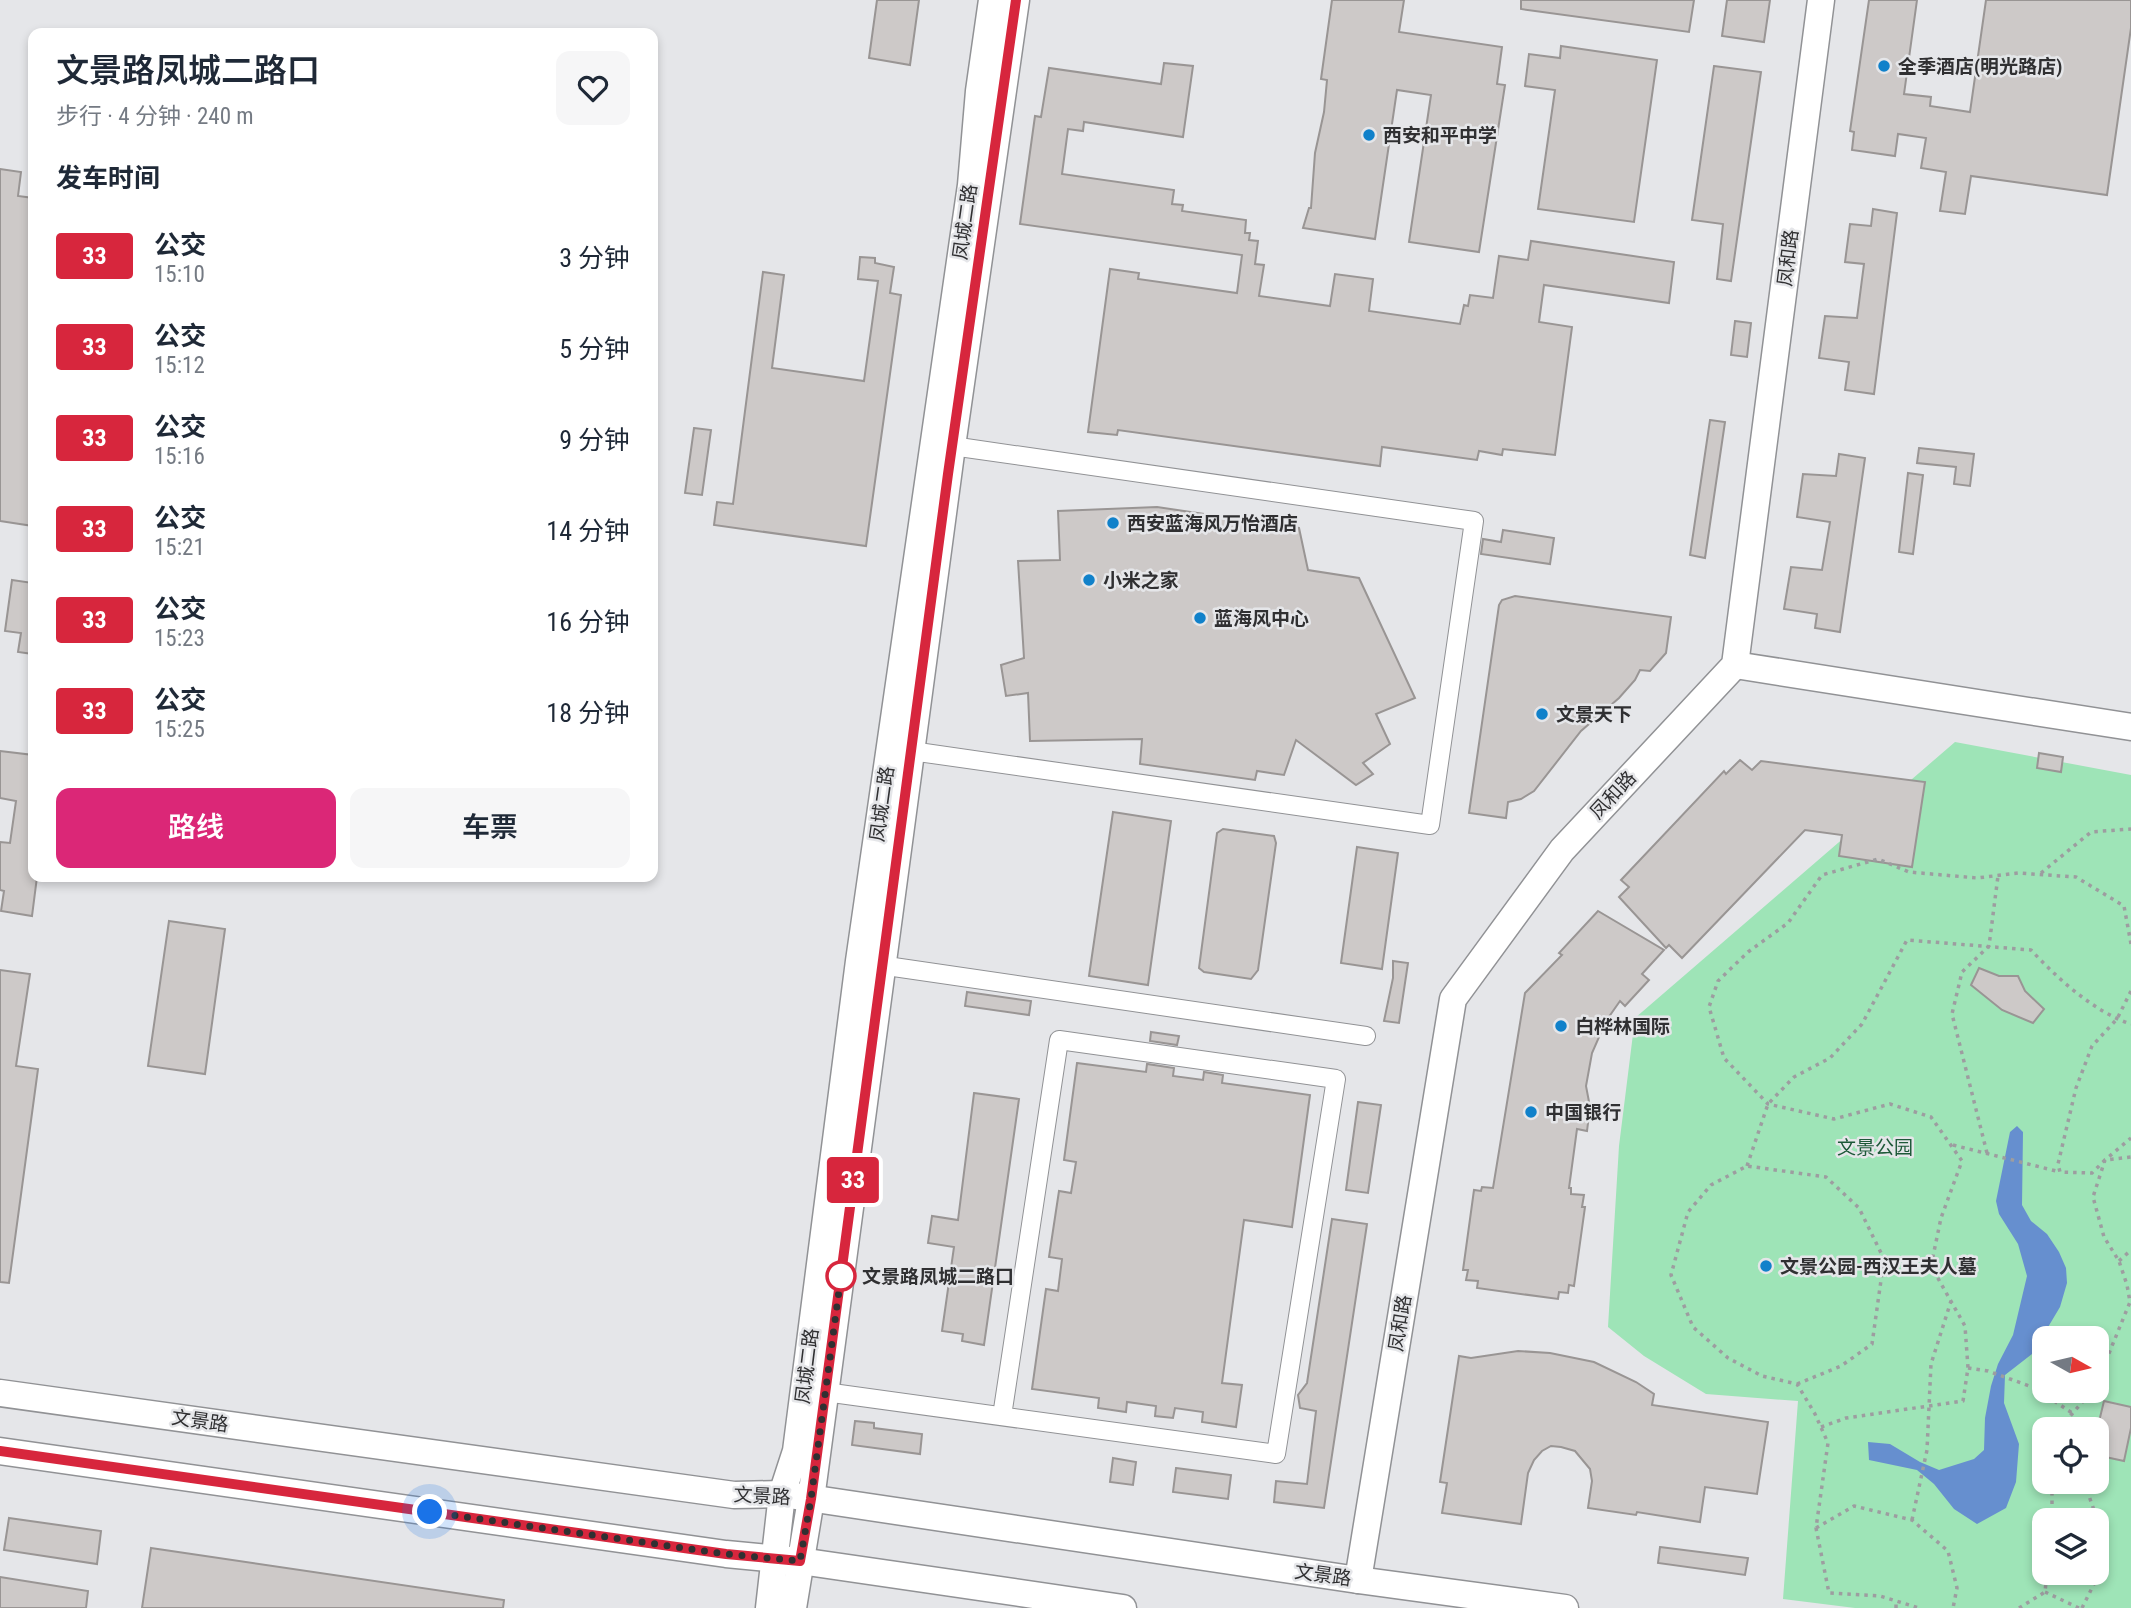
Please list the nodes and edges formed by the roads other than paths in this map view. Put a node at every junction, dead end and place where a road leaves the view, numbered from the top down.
1 (992, 0) edge
2 (1016, 0) edge
3 (1821, 0) edge
4 (952, 446) junction
5 (1735, 665) junction
6 (2131, 727) edge
7 (911, 751) junction
8 (871, 963) junction
9 (1366, 1035) dead end
10 (825, 1392) junction
11 (0, 1393) edge
12 (1002, 1416) junction
13 (0, 1451) edge
14 (782, 1494) junction
15 (811, 1499) junction
16 (788, 1560) junction
17 (1358, 1580) junction
18 (769, 1608) edge
19 (793, 1608) edge
20 (1124, 1608) edge
21 (1565, 1608) edge

1 - 8 main road, 凤城二路
2 - 4 main road, 凤城二路
3 - 5 main road, 凤和路
4 - 7 main road, 凤城二路
4 - 7 street
5 - 6 main road
5 - 17 main road, 凤和路
7 - 8 main road, 凤城二路
8 - 9 street
8 - 10 main road, 凤城二路
8 - 14 main road, 凤城二路
10 - 12 street
10 - 15 main road, 凤城二路
11 - 14 main road, 文景路
12 - 12 street
13 - 16 main road
14 - 15 main road, 文景路
14 - 16 main road, 凤城二路
15 - 16 main road, 凤城二路
15 - 17 main road, 文景路
16 - 18 main road, 凤城二路
16 - 19 main road, 凤城二路
16 - 20 main road
17 - 21 main road, 文景路

